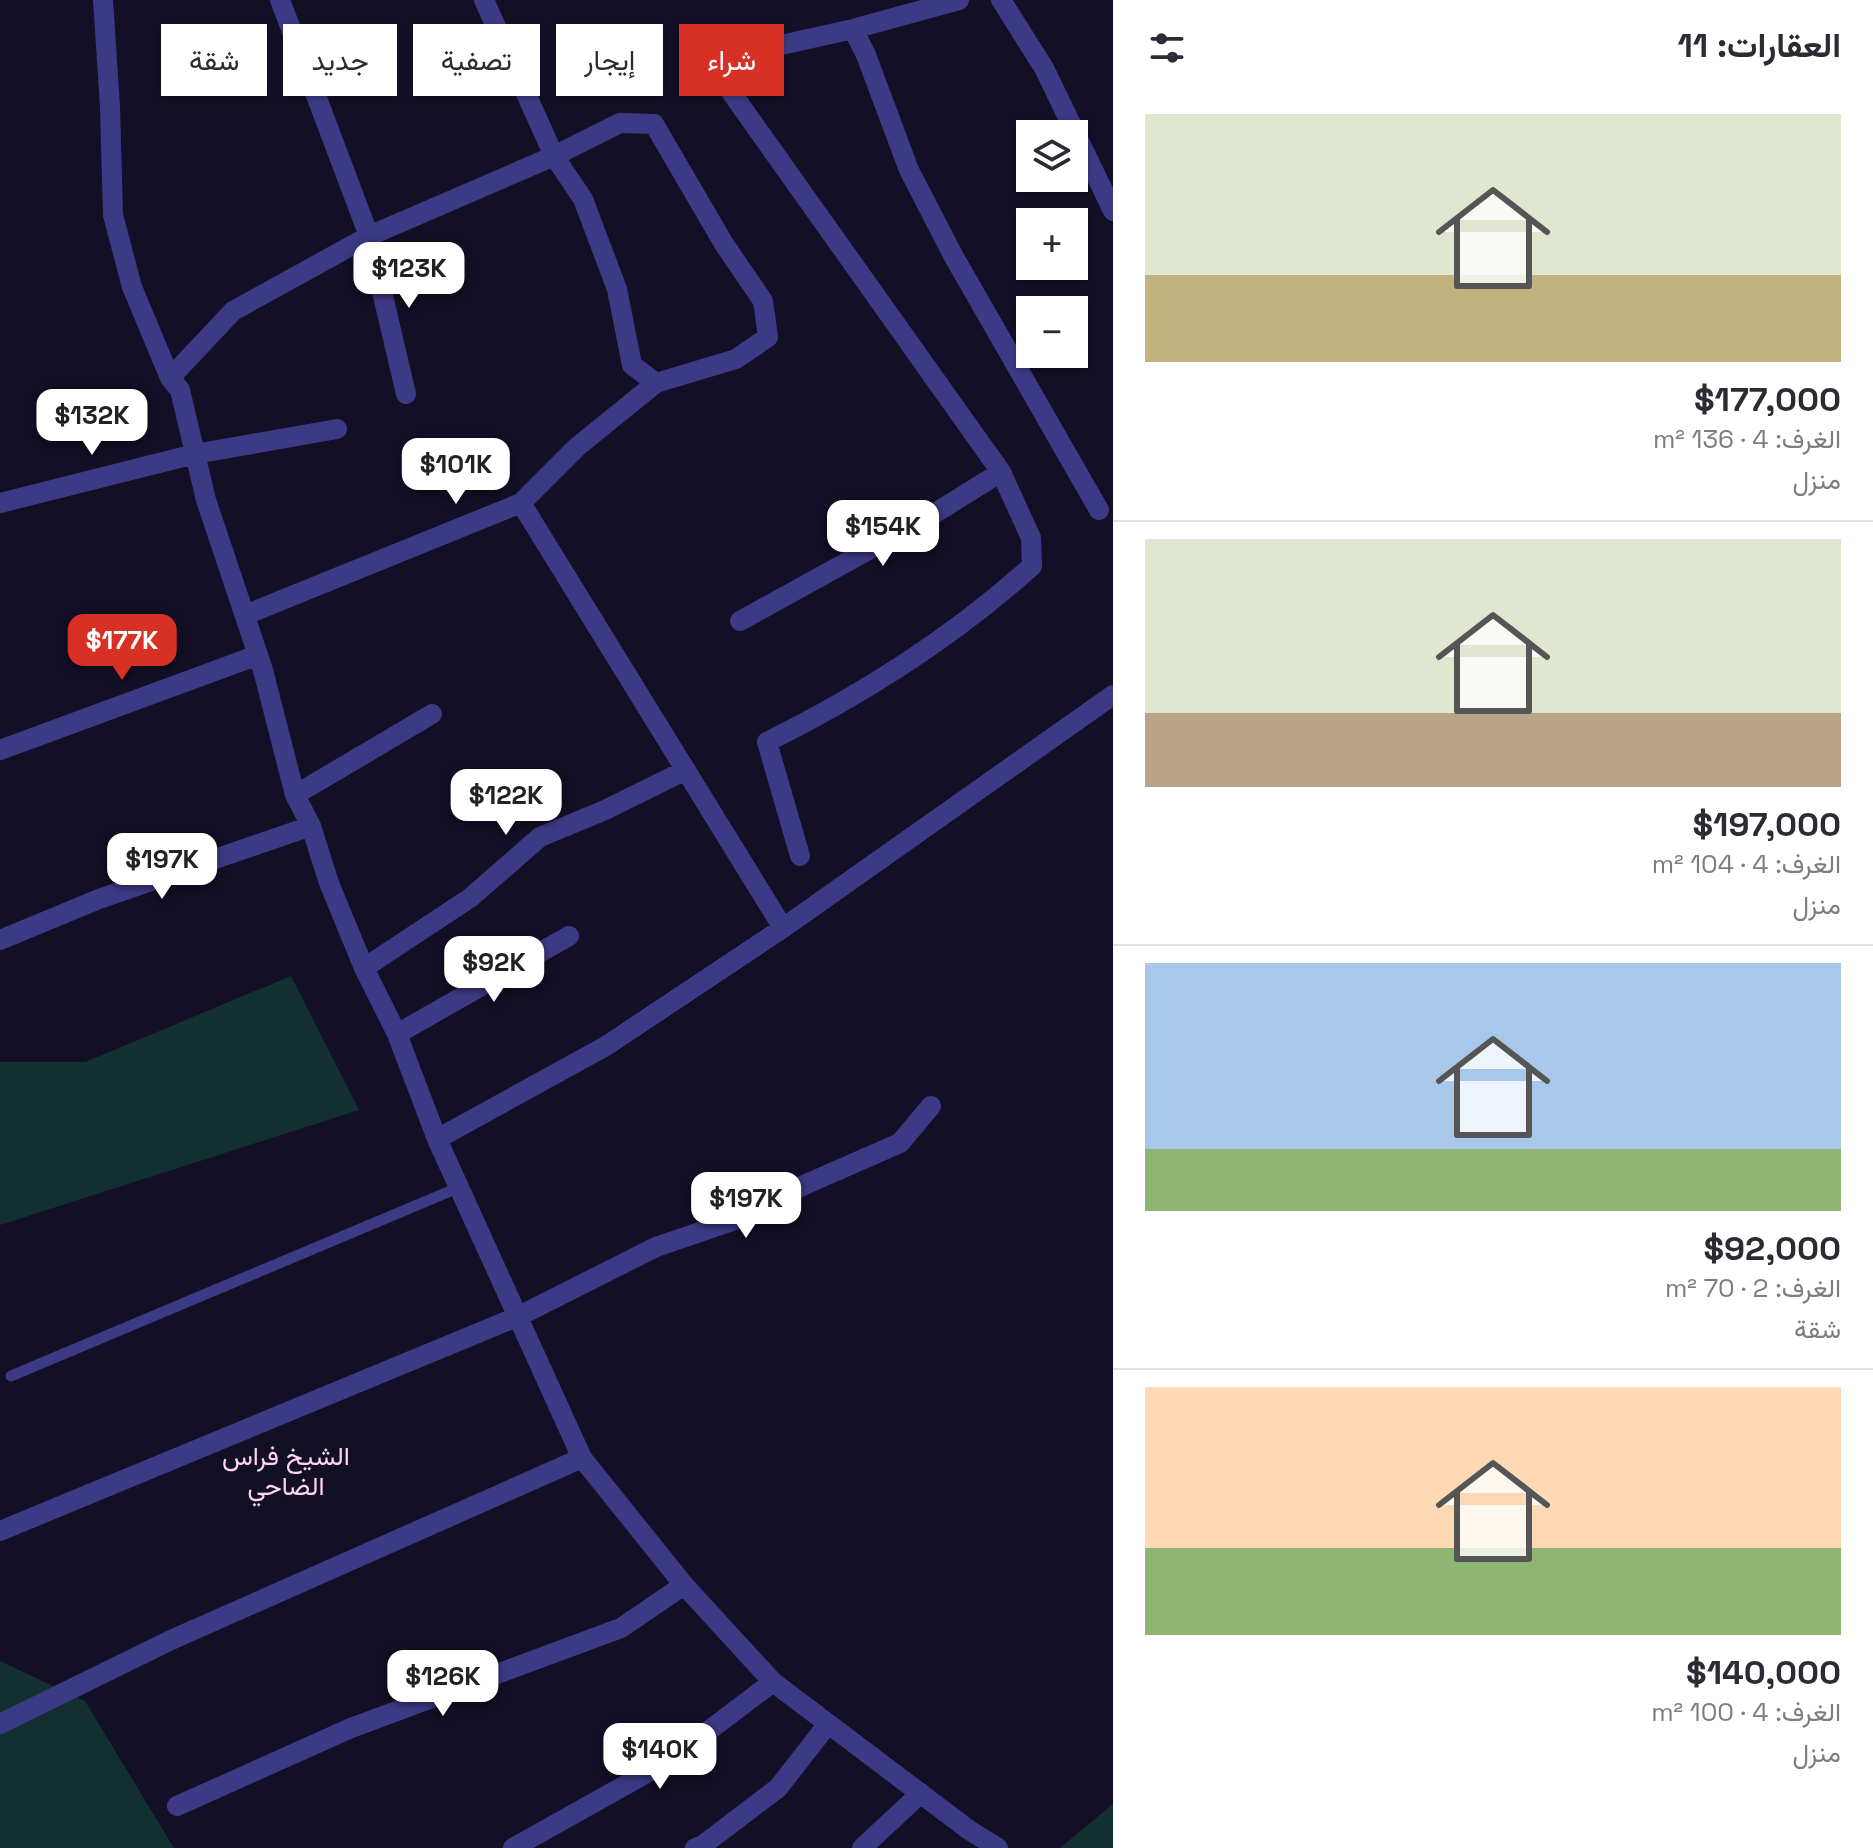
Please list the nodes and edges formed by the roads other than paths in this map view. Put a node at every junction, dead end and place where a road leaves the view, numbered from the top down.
1 (103, 0) edge
2 (280, 0) edge
3 (484, 0) edge
4 (959, 0) edge
5 (1001, 0) edge
6 (853, 29) junction
7 (554, 156) junction
8 (1113, 211) edge
9 (369, 236) junction
10 (170, 378) junction
11 (656, 383) junction
12 (406, 394) dead end
13 (337, 429) dead end
14 (195, 454) junction
15 (1001, 472) junction
16 (0, 503) edge
17 (521, 503) junction
18 (1099, 510) dead end
19 (245, 615) junction
20 (740, 621) dead end
21 (258, 655) junction
22 (1113, 695) edge
23 (432, 714) dead end
24 (0, 750) edge
25 (686, 770) junction
26 (295, 795) junction
27 (311, 826) junction
28 (800, 856) dead end
29 (783, 928) junction
30 (569, 936) dead end
31 (0, 940) edge
32 (364, 968) junction
33 (397, 1034) junction
34 (931, 1106) dead end
35 (437, 1139) junction
36 (460, 1187) junction
37 (519, 1316) junction
38 (11, 1376) dead end
39 (582, 1458) junction
40 (0, 1531) edge
41 (684, 1585) junction
42 (773, 1682) junction
43 (0, 1724) edge
44 (828, 1724) junction
45 (921, 1793) junction
46 (177, 1806) dead end
47 (513, 1848) edge
48 (695, 1848) edge
49 (862, 1848) edge
50 (998, 1848) edge

1 - 10 street
2 - 9 street
3 - 7 street
4 - 6 street
5 - 8 street
6 - 15 street
6 - 18 street
7 - 9 street
7 - 11 street
7 - 11 street
9 - 10 street
9 - 12 street
10 - 14 street
11 - 17 street
13 - 14 street
14 - 16 street
14 - 19 street
15 - 20 street
15 - 28 street
17 - 19 street
17 - 25 street
19 - 21 street
21 - 24 street
21 - 26 street
22 - 29 street
23 - 26 street
25 - 29 street
25 - 32 street
26 - 27 street
27 - 31 street
27 - 32 street
29 - 35 street
30 - 33 street
32 - 33 street
33 - 35 street
34 - 37 street
35 - 36 street
36 - 37 street
36 - 38 lane
37 - 39 street
37 - 40 street
39 - 41 street
39 - 43 street
41 - 42 street
41 - 46 street
42 - 44 street
42 - 47 street
44 - 45 street
44 - 48 street
45 - 49 street
45 - 50 street

